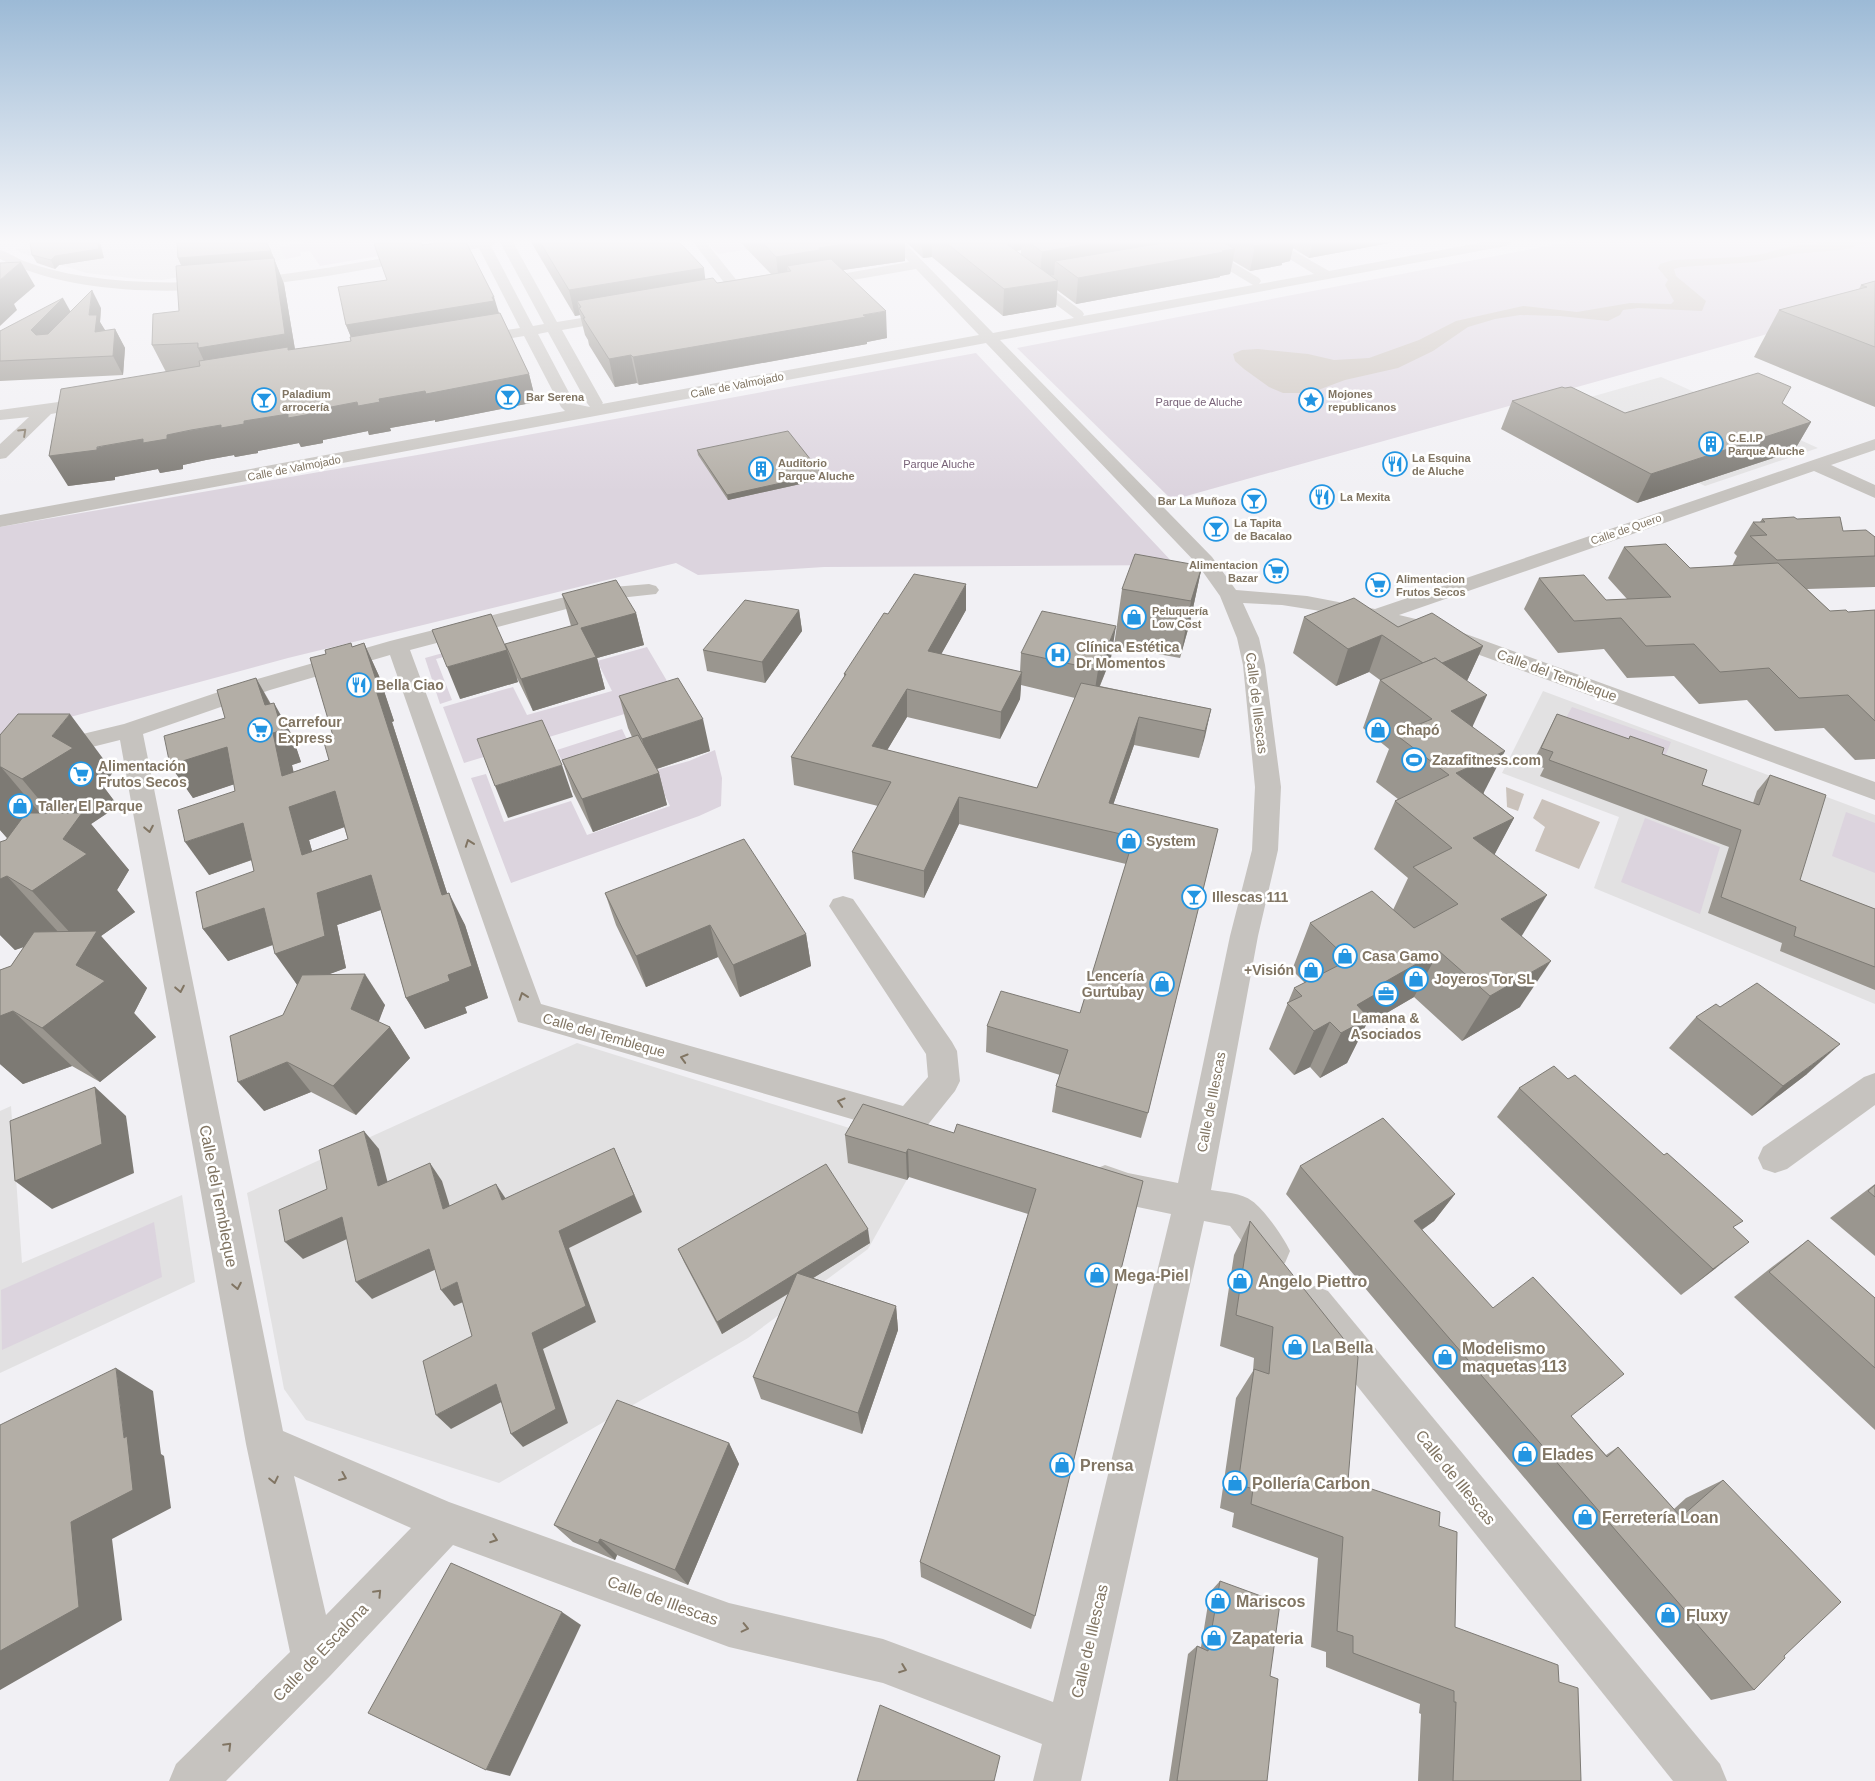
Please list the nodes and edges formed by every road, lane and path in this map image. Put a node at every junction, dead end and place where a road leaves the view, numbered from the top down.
1 (527, 325) edge
2 (564, 325) edge
3 (977, 325) edge
4 (1029, 325) edge
5 (1044, 325) edge
6 (553, 327) junction
7 (530, 331) junction
8 (987, 335) junction
9 (462, 342) edge
10 (114, 399) edge
11 (569, 407) junction
12 (592, 408) junction
13 (46, 410) junction
14 (2, 417) edge
15 (1875, 444) edge
16 (0, 454) edge
17 (1814, 464) junction
18 (1875, 492) edge
19 (0, 511) edge
20 (0, 521) edge
21 (649, 590) dead end
22 (1230, 596) junction
23 (1378, 615) junction
24 (398, 646) junction
25 (130, 730) junction
26 (0, 762) edge
27 (1875, 791) edge
28 (843, 906) dead end
29 (1875, 1087) edge
30 (910, 1122) junction
31 (938, 1131) edge
32 (1775, 1158) dead end
33 (1080, 1174) edge
34 (1190, 1201) junction
35 (266, 1444) junction
36 (446, 1522) junction
37 (314, 1660) junction
38 (1068, 1731) junction
39 (193, 1781) edge
40 (1057, 1781) edge
41 (1703, 1781) edge

1 - 7 street
2 - 6 street
3 - 8 street, Calle de Illescas
4 - 8 street, Calle de Valmojado
5 - 8 street, Calle de Valmojado
6 - 7 street
6 - 12 street
7 - 9 street
7 - 11 street
8 - 12 street, Calle de Valmojado
8 - 22 street, Calle de Illescas
10 - 13 street
11 - 12 street, Calle de Valmojado
11 - 19 street, Calle de Valmojado
12 - 20 street, Calle de Valmojado
13 - 14 street
16 -> 13 street
15 - 17 street, Calle de Quero
17 - 18 street
17 - 23 street, Calle de Quero
21 - 24 street
22 - 23 street, Calle del Tembleque
22 - 34 street, Calle de Illescas
23 - 27 street, Calle del Tembleque
24 - 25 street
30 -> 24 street, Calle del Tembleque
25 - 26 street
25 -> 35 street, Calle del Tembleque
28 - 30 street
29 - 32 street
30 - 31 street, Calle del Tembleque
33 - 34 street
34 - 38 street, Calle de Illescas
34 - 41 street, Calle de Illescas
35 -> 36 street, Calle de Illescas
35 -> 37 street, Calle del Tembleque
37 -> 36 street, Calle de Escalona
36 -> 38 street, Calle de Illescas
39 -> 37 street, Calle de Escalona
38 - 40 street, Calle de Illescas

